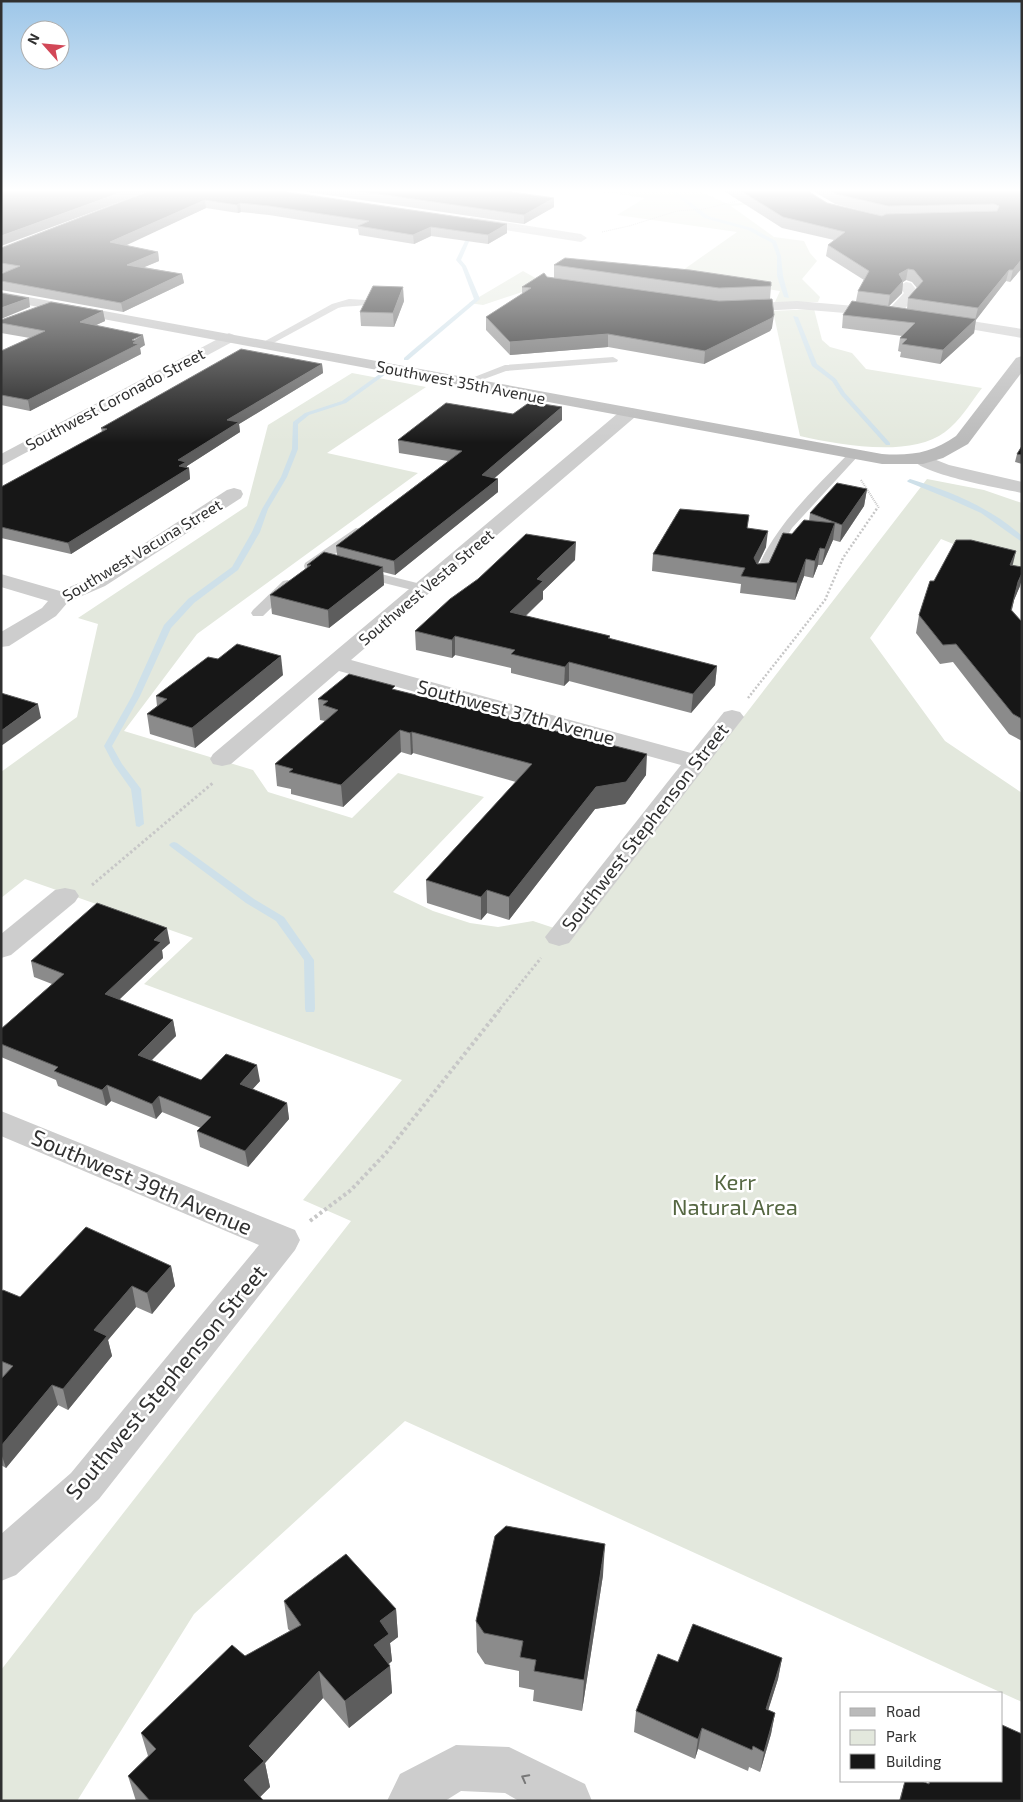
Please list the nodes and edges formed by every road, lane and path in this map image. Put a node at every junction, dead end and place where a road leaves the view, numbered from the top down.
1 (906, 286) edge
2 (1, 296) edge
3 (366, 303) edge
4 (50, 306) junction
5 (718, 308) edge
6 (892, 313) junction
7 (25, 316) edge
8 (1022, 334) edge
9 (229, 338) junction
10 (264, 345) junction
11 (613, 360) dead end
12 (1021, 363) edge
13 (464, 383) junction
14 (629, 413) junction
15 (858, 456) junction
16 (921, 459) junction
17 (1, 461) edge
18 (1022, 488) edge
19 (234, 494) dead end
20 (364, 526) edge
21 (316, 561) junction
22 (334, 566) edge
23 (352, 571) edge
24 (760, 576) edge
25 (1, 580) edge
26 (424, 589) junction
27 (61, 598) junction
28 (258, 613) dead end
29 (1, 641) edge
30 (336, 663) junction
31 (732, 717) joint
32 (222, 760) joint
33 (696, 762) junction
34 (65, 896) joint
35 (559, 937) joint
36 (1, 949) edge
37 (1, 1123) edge
38 (283, 1240) junction
39 (1, 1562) edge
40 (411, 1801) edge
41 (568, 1801) edge

1 - 6 street
2 - 4 street, Southwest 35th Avenue
3 - 10 lane
4 - 7 street
4 - 9 street, Southwest 35th Avenue
5 - 6 street
6 - 8 street
9 - 10 street, Southwest 35th Avenue
9 - 17 street, Southwest Coronado Street
10 - 13 street, Southwest 35th Avenue
11 - 13 lane
12 - 16 street
13 - 14 street, Southwest 35th Avenue
14 - 15 street, Southwest 35th Avenue
14 - 26 street, Southwest Vesta Street
15 - 16 street, Southwest 35th Avenue
15 - 24 lane
15 - 31 path
16 - 18 street
19 - 27 street, Southwest Vacuna Street
20 - 21 lane
21 - 22 lane
21 - 28 lane
23 - 26 lane
25 - 27 street
26 - 30 street, Southwest Vesta Street
27 - 29 street, Southwest Vacuna Street
30 - 32 street, Southwest Vesta Street
30 - 33 street, Southwest 37th Avenue
31 - 33 street, Southwest Stephenson Street
32 - 34 path
33 - 35 street, Southwest Stephenson Street
34 - 36 street
35 - 38 path
37 - 38 street, Southwest 39th Avenue
38 - 39 street, Southwest Stephenson Street
41 -> 40 street

